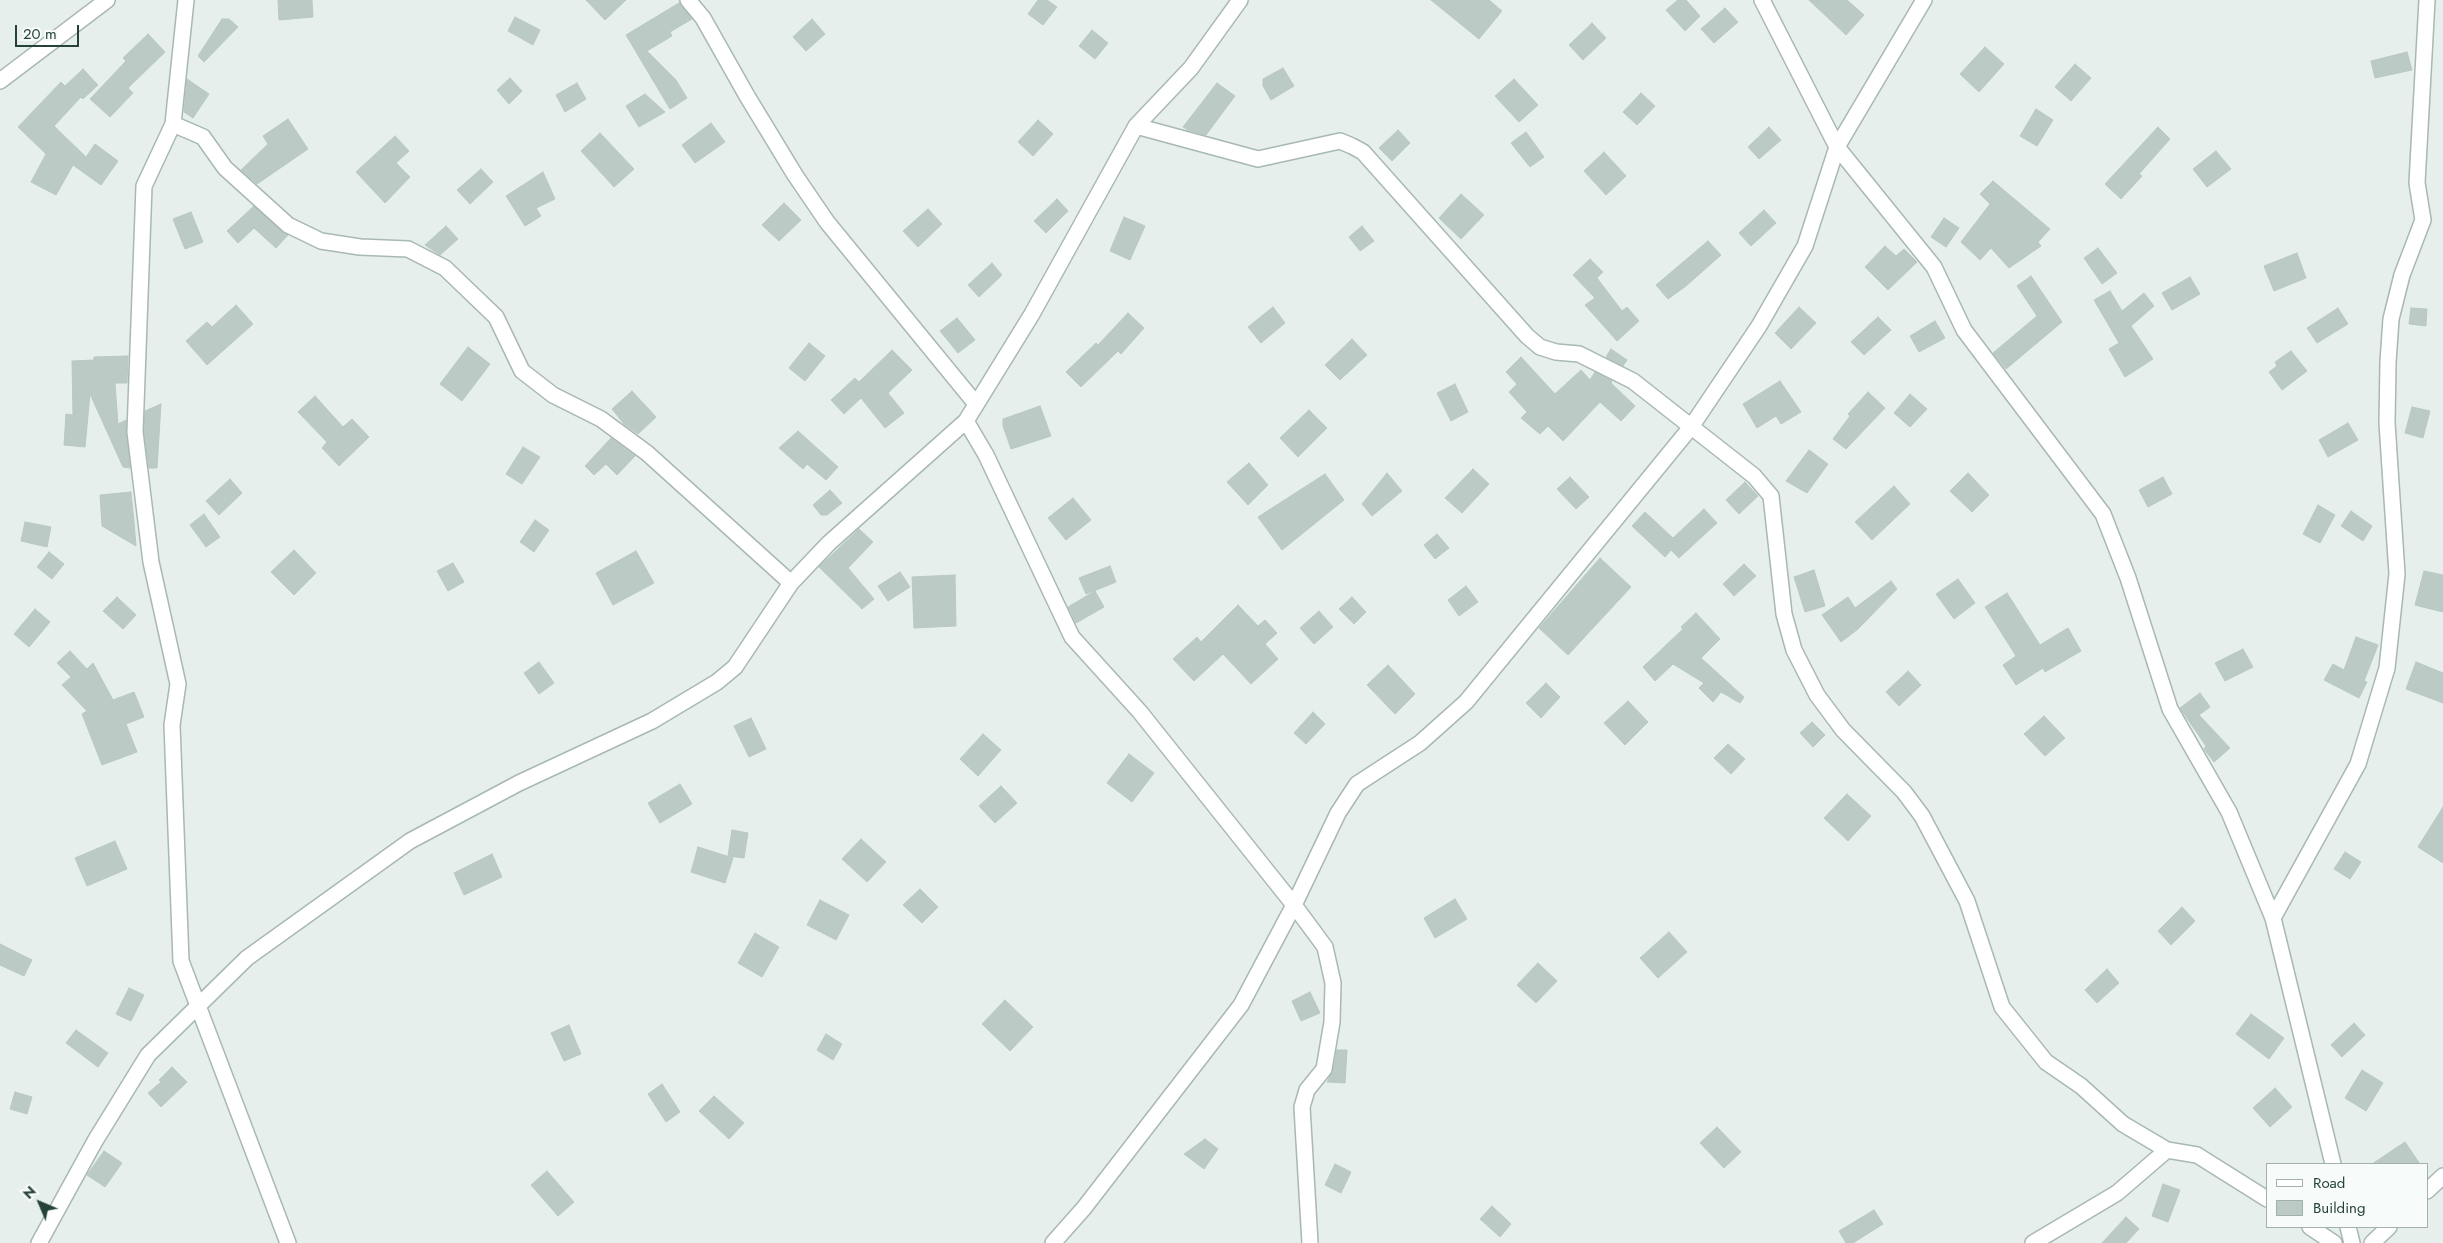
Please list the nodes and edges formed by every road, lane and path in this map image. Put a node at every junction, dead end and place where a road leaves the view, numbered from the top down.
1 (107, 0) edge
2 (186, 0) edge
3 (688, 0) edge
4 (1240, 0) edge
5 (1762, 0) edge
6 (1924, 0) edge
7 (2427, 0) edge
8 (0, 81) edge
9 (173, 124) junction
10 (1136, 126) junction
11 (1838, 147) junction
12 (976, 404) junction
13 (966, 421) junction
14 (1691, 427) junction
15 (790, 583) junction
16 (1294, 904) junction
17 (2273, 918) junction
18 (198, 1008) junction
19 (2167, 1150) junction
20 (2333, 1163) edge
21 (2443, 1176) edge
22 (2428, 1190) edge
23 (2266, 1198) edge
24 (2312, 1228) edge
25 (2348, 1228) edge
26 (2388, 1228) edge
27 (39, 1243) edge
28 (288, 1243) edge
29 (1054, 1243) edge
30 (1310, 1243) edge
31 (2034, 1243) edge
32 (2334, 1243) edge
33 (2352, 1243) edge
34 (2372, 1243) edge

1 - 8 street
2 - 9 street
3 - 12 street
4 - 10 street
5 - 11 street
6 - 11 street
7 - 17 street
9 - 15 street
9 - 18 street
10 - 12 street
10 - 14 street
11 - 14 street
11 - 17 street
12 - 13 street
13 - 15 street
13 - 16 street
14 - 16 street
14 - 19 street
15 - 18 street
16 - 29 street
16 - 30 street
17 - 20 street
18 - 27 street
18 - 28 street
19 - 23 street
19 - 31 street
21 - 22 street
24 - 32 street
25 - 33 street
26 - 34 street

